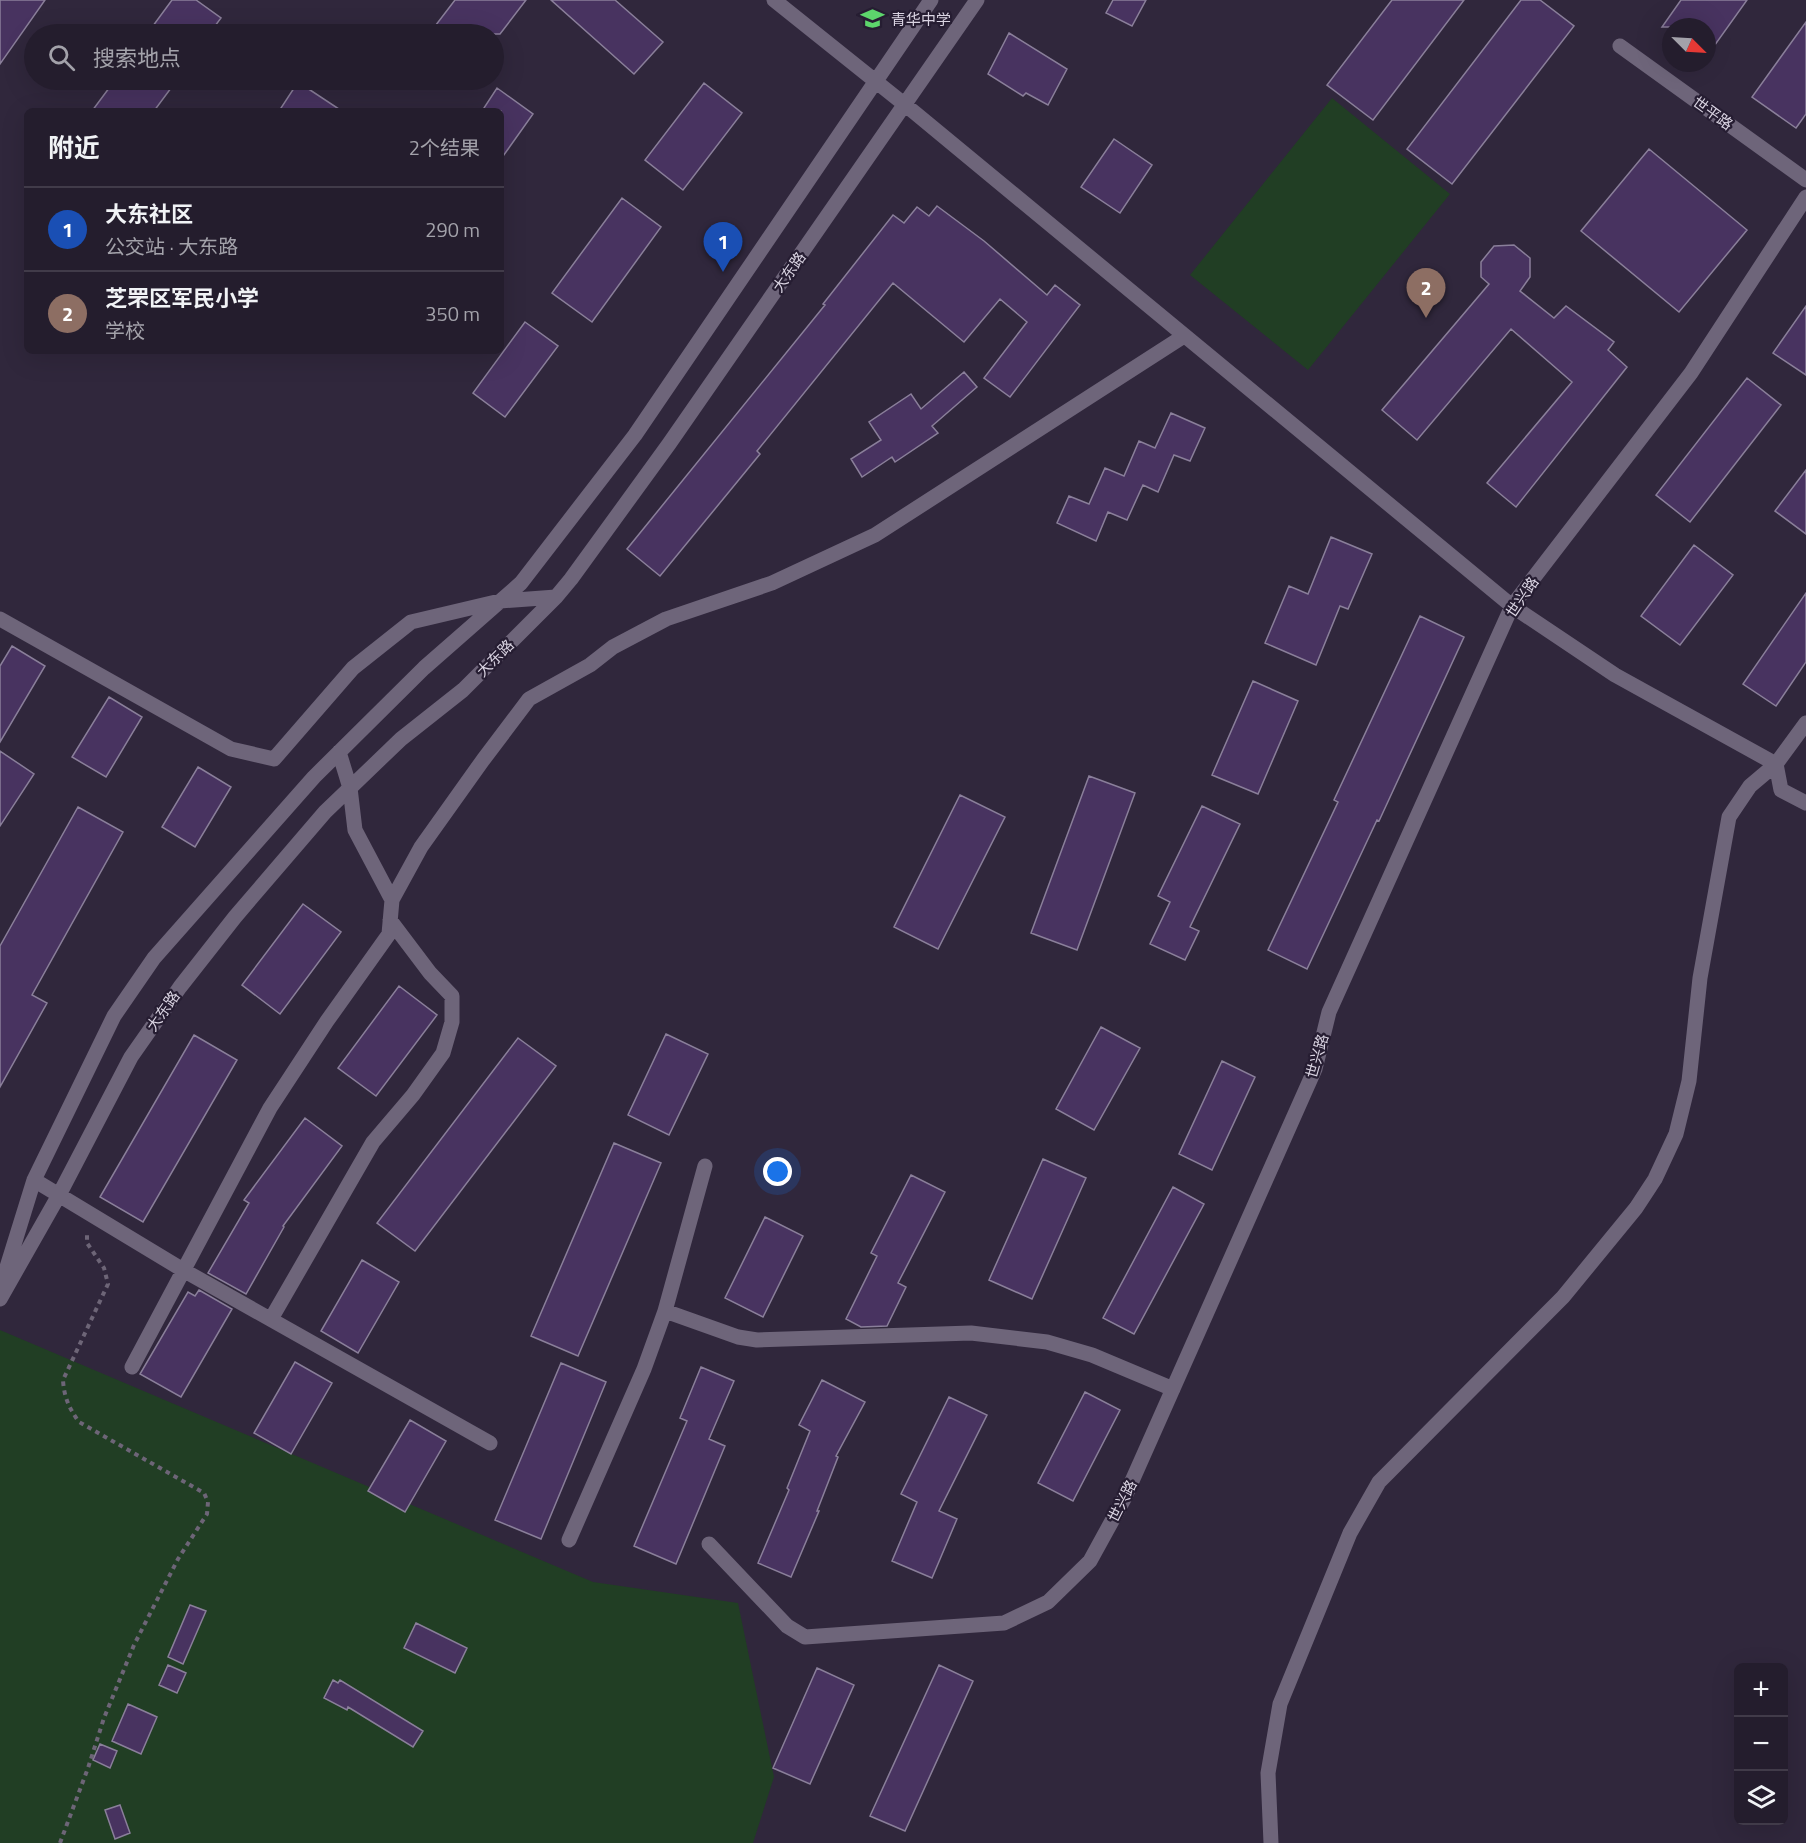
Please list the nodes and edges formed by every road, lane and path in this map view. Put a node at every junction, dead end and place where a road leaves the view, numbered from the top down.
1 (774, 0) edge
2 (931, 0) edge
3 (977, 0) edge
4 (1620, 46) dead end
5 (875, 82) junction
6 (1806, 180) edge
7 (1806, 197) edge
8 (1184, 336) junction
9 (556, 597) junction
10 (500, 602) junction
11 (1512, 606) junction
12 (0, 619) edge
13 (1806, 723) edge
14 (339, 752) junction
15 (1776, 764) junction
16 (350, 788) junction
17 (1806, 803) edge
18 (392, 900) junction
19 (390, 920) junction
20 (705, 1166) dead end
21 (33, 1180) junction
22 (59, 1195) junction
23 (87, 1212) junction
24 (183, 1270) junction
25 (0, 1290) edge
26 (0, 1299) edge
27 (665, 1311) junction
28 (271, 1319) junction
29 (132, 1367) dead end
30 (1173, 1389) junction
31 (490, 1443) dead end
32 (569, 1540) dead end
33 (709, 1544) dead end
34 (60, 1843) edge
35 (1271, 1843) edge

1 - 5 street
2 - 5 street
3 - 9 street, 大东路
4 - 6 street, 世平路
5 - 8 street
5 - 10 street
7 - 11 street, 世兴路
8 - 11 street
8 - 18 street
9 - 10 street
9 - 16 street, 大东路
10 - 12 street
10 - 14 street
11 - 15 street
11 - 30 street, 世兴路
13 - 15 street
14 - 16 street
14 - 21 street
15 - 17 street
15 - 35 street
16 - 18 street
16 - 22 street, 大东路
18 - 19 street
19 - 24 street
19 - 28 street
20 - 27 street
21 - 22 street
21 - 25 street
22 - 23 street
22 - 26 street, 大东路
23 - 24 street
23 - 34 path
24 - 28 street
24 - 29 street
27 - 30 street
27 - 32 street
28 - 31 street
30 - 33 street, 世兴路

